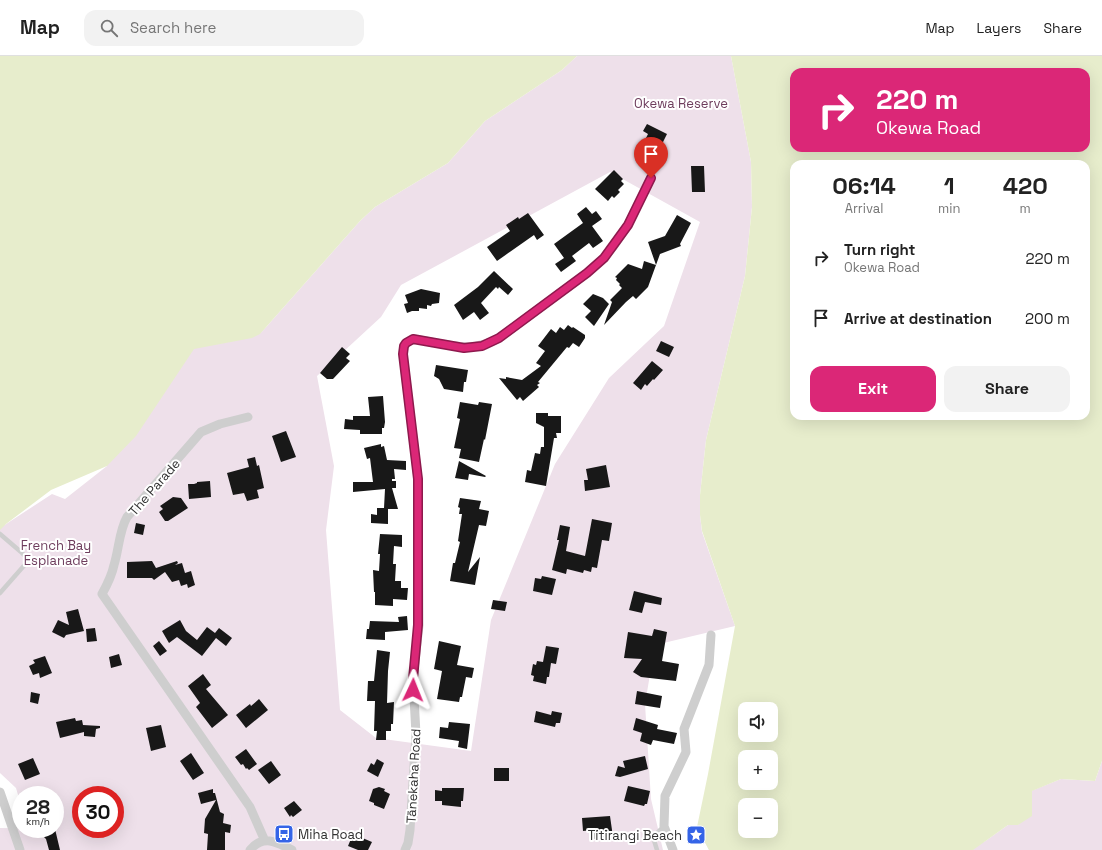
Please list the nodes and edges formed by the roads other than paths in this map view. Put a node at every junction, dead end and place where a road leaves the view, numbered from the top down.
1 (651, 178) dead end
2 (248, 417) dead end
3 (0, 534) edge
4 (0, 593) edge
5 (711, 635) dead end
6 (0, 792) edge
7 (664, 826) junction
8 (265, 841) junction
9 (20, 850) edge
10 (250, 850) edge
11 (292, 850) edge
12 (405, 850) edge
13 (657, 850) edge
14 (673, 850) edge

1 - 12 street, Tānekaha Road
2 - 8 street, The Parade
3 - 4 lane
5 - 7 street
6 - 9 street
7 - 13 lane
7 - 14 street
8 - 10 street
8 - 11 street

